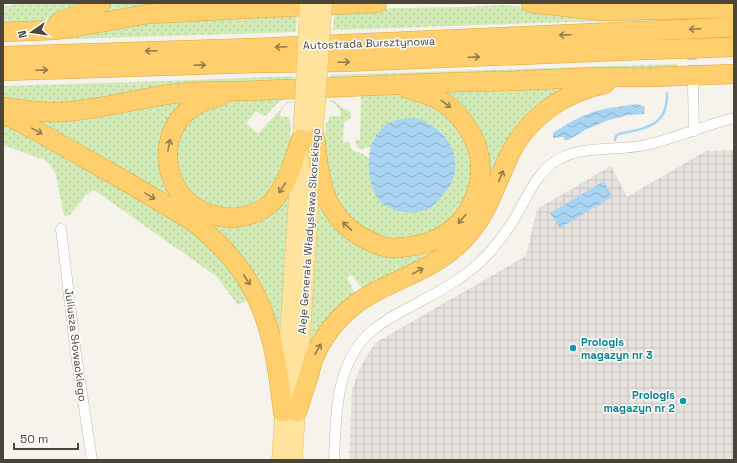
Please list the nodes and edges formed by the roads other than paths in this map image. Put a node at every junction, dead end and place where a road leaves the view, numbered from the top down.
1 (101, 3) edge
2 (231, 3) edge
3 (308, 3) edge
4 (324, 3) edge
5 (377, 3) edge
6 (531, 3) edge
7 (607, 3) edge
8 (260, 8) junction
9 (734, 8) edge
10 (644, 10) junction
11 (734, 27) edge
12 (9, 32) edge
13 (734, 47) edge
14 (3, 56) edge
15 (3, 71) edge
16 (734, 74) edge
17 (642, 78) junction
18 (693, 83) tunnel mouth
19 (369, 86) junction
20 (245, 91) junction
21 (310, 103) junction
22 (3, 107) edge
23 (3, 113) edge
24 (734, 118) edge
25 (694, 131) junction
26 (308, 138) junction
27 (62, 230) dead end
28 (290, 412) junction
29 (92, 460) edge
30 (280, 460) edge
31 (294, 460) edge
32 (334, 460) edge

1 - 12 highway
2 - 8 highway
3 - 21 main road, Aleje Generała Władysława Sikorskiego, bridge
4 - 21 main road, Aleje Generała Władysława Sikorskiego, bridge
5 - 8 highway
6 - 10 highway
7 - 10 highway
8 - 12 highway
9 - 10 highway
11 -> 14 highway, Autostrada Bursztynowa
15 -> 13 highway, Autostrada Bursztynowa
16 - 17 highway
17 - 19 highway
28 -> 17 highway
18 - 25 street
19 - 20 highway
19 -> 26 highway
20 - 22 highway
26 -> 20 highway
21 - 26 main road, Aleje Generała Władysława Sikorskiego
23 -> 28 highway
24 - 25 street
25 - 32 street
26 - 28 main road, Aleje Generała Władysława Sikorskiego
27 - 29 street, Juliusza Słowackiego
28 - 30 main road, Aleje Generała Władysława Sikorskiego
28 - 31 main road, Aleje Generała Władysława Sikorskiego

